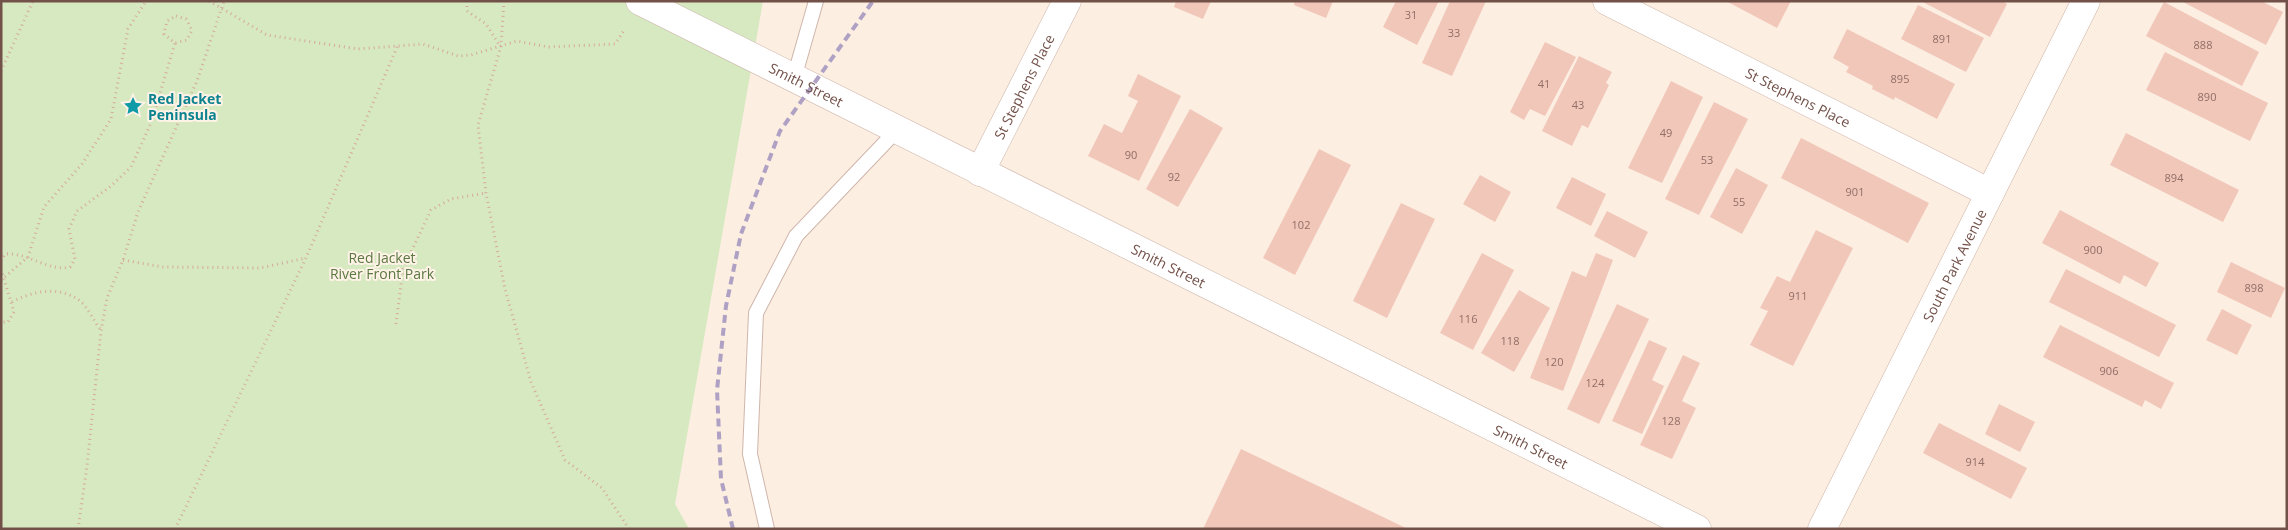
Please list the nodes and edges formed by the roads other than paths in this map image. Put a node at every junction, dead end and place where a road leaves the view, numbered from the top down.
1 (816, 1) edge
2 (1067, 1) edge
3 (1607, 1) edge
4 (2086, 1) edge
5 (634, 12) edge
6 (794, 78) junction
7 (897, 130) junction
8 (980, 172) junction
9 (1990, 193) junction
10 (767, 529) edge
11 (1697, 529) edge
12 (1822, 529) edge

1 - 6 lane
2 - 8 street, St Stephens Place
3 - 9 street, St Stephens Place
4 - 9 street, South Park Avenue
5 - 6 street, Smith Street
6 - 7 street, Smith Street
7 - 8 street, Smith Street
7 - 10 lane
8 - 11 street, Smith Street
9 - 12 street, South Park Avenue

